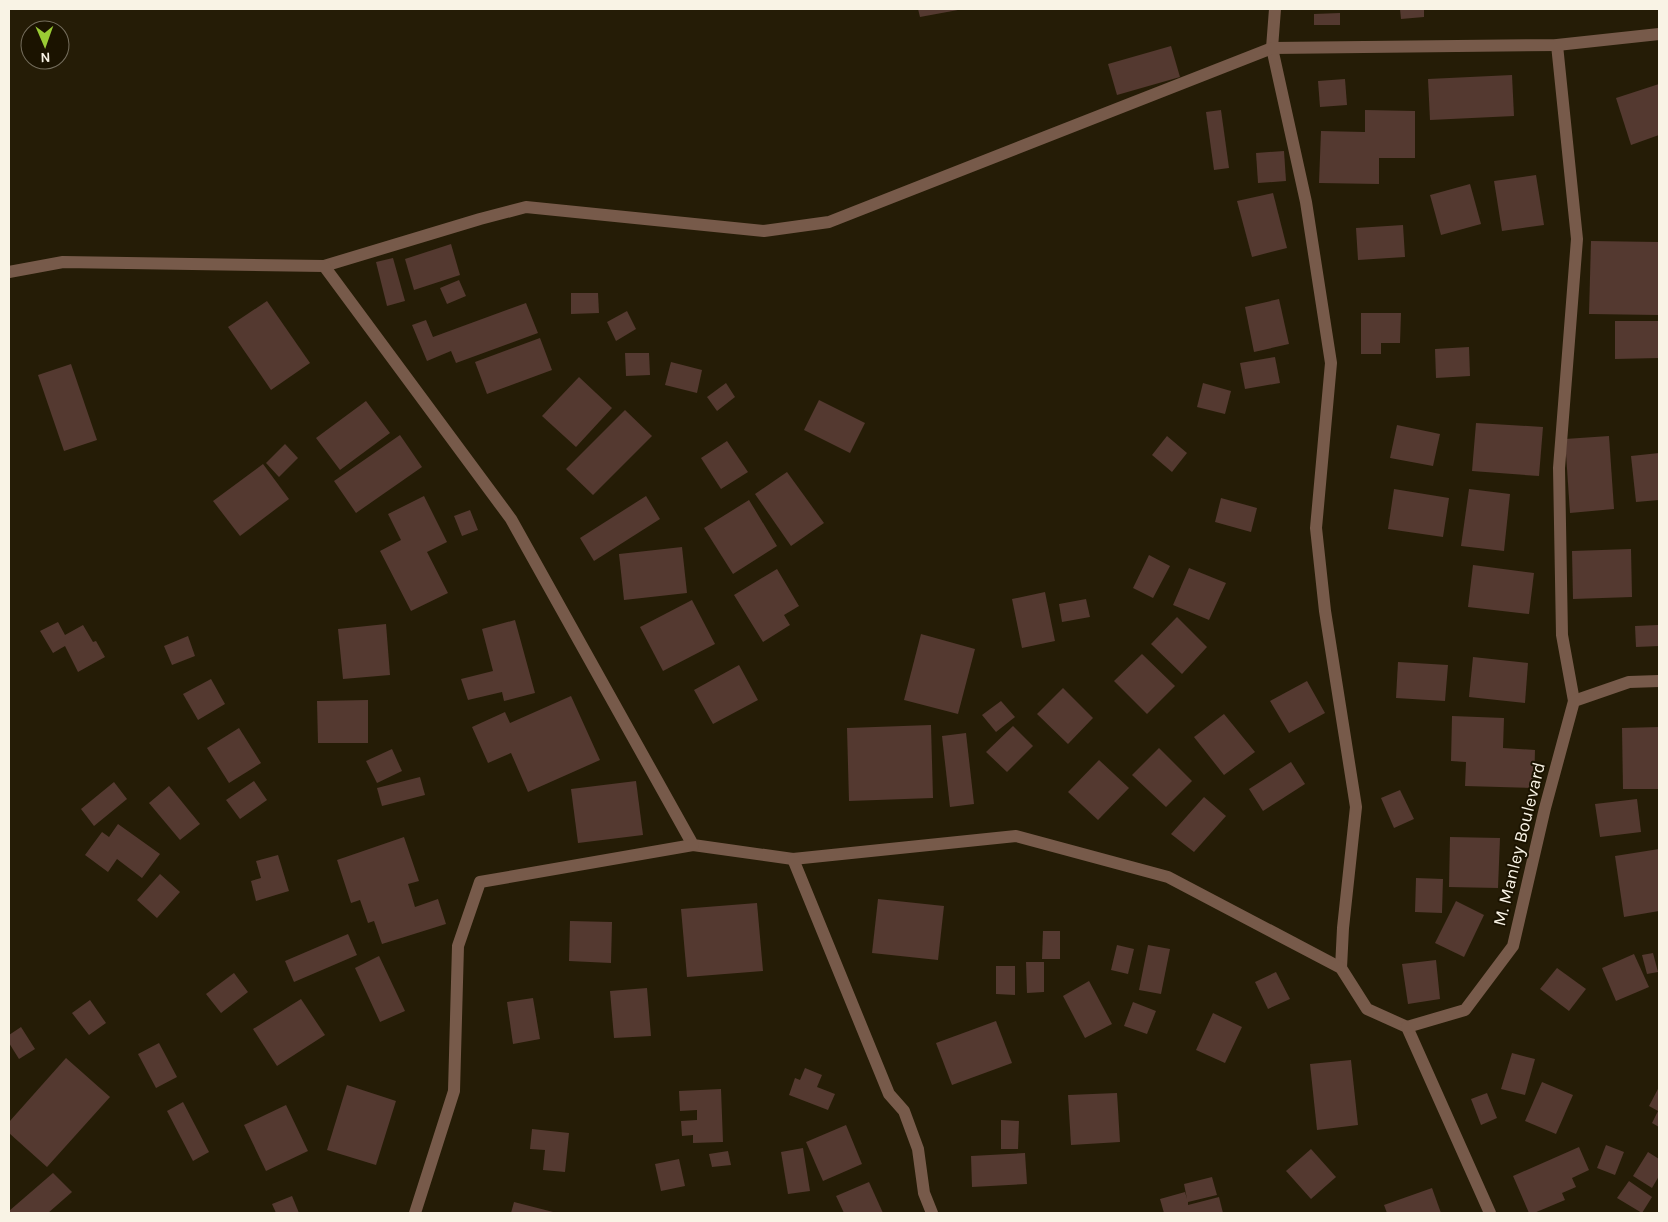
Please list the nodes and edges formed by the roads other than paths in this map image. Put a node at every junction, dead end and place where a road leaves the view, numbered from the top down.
1 (1275, 9) edge
2 (1659, 34) edge
3 (1557, 45) junction
4 (1272, 48) junction
5 (324, 266) junction
6 (9, 272) edge
7 (1659, 681) edge
8 (1574, 701) junction
9 (693, 845) junction
10 (793, 859) junction
11 (1341, 968) junction
12 (1407, 1027) junction
13 (415, 1213) edge
14 (932, 1213) edge
15 (1490, 1213) edge

1 - 4 street
2 - 3 street
3 - 4 street
3 - 8 street
4 - 5 street
4 - 11 street
5 - 6 street
5 - 9 street
7 - 8 street
8 - 12 street, M. Manley Boulevard
9 - 10 street
9 - 13 street
10 - 11 street
10 - 14 street
11 - 12 street
12 - 15 street

